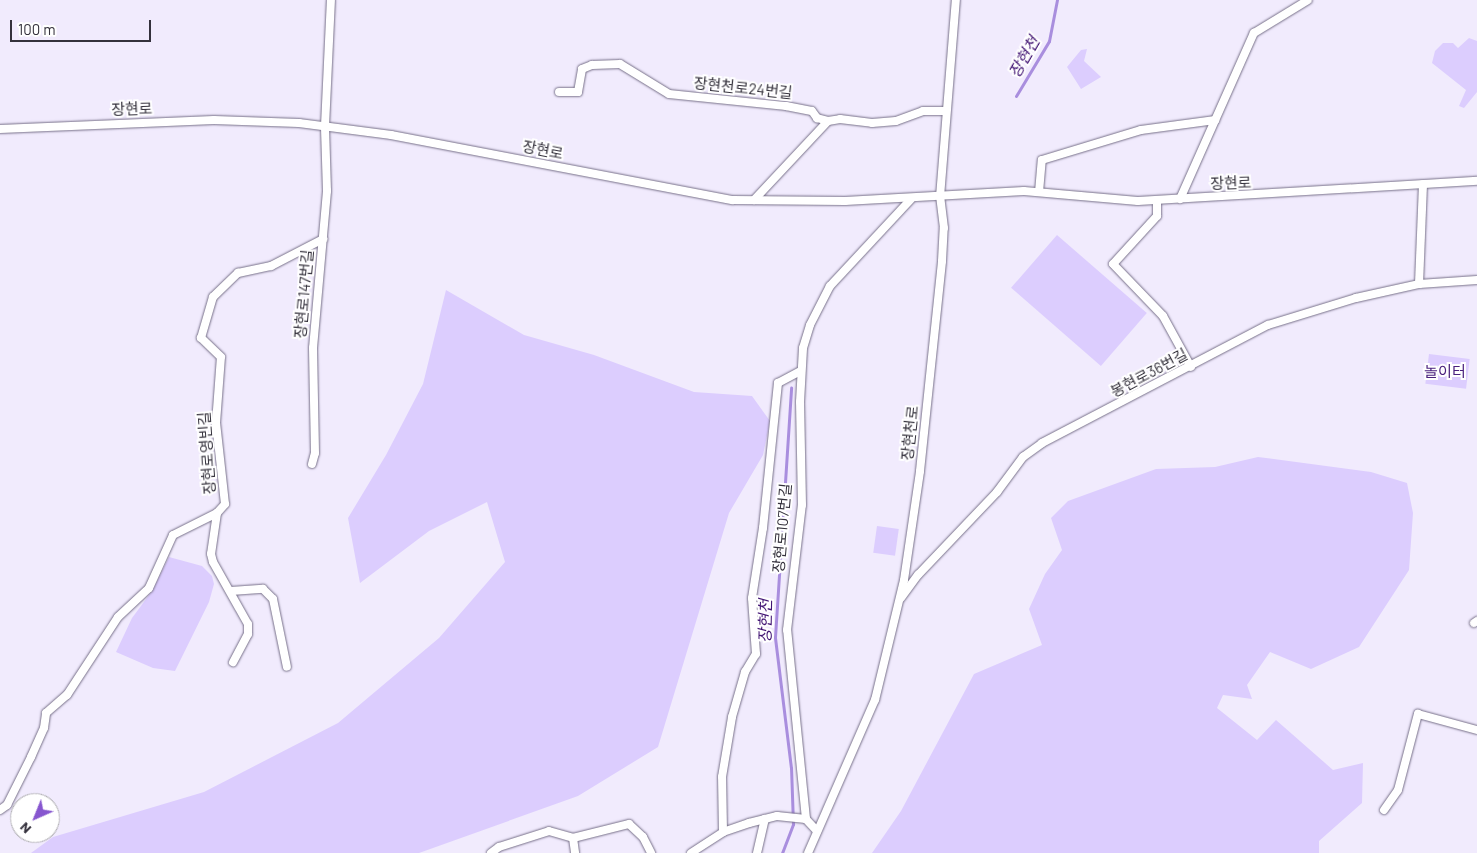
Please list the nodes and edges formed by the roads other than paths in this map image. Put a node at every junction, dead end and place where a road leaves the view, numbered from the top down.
1 (332, 0) edge
2 (956, 0) edge
3 (1308, 0) edge
4 (559, 92) dead end
5 (946, 111) junction
6 (1216, 120) junction
7 (828, 122) junction
8 (325, 126) junction
9 (0, 128) edge
10 (1477, 181) edge
11 (1423, 184) junction
12 (1039, 192) junction
13 (940, 197) junction
14 (911, 198) junction
15 (1180, 199) junction
16 (754, 200) junction
17 (1157, 200) junction
18 (323, 239) junction
19 (1477, 280) edge
20 (1419, 284) junction
21 (1191, 367) junction
22 (801, 371) junction
23 (312, 464) dead end
24 (217, 513) junction
25 (905, 575) junction
26 (916, 578) junction
27 (231, 591) junction
28 (899, 602) junction
29 (232, 662) dead end
30 (287, 667) dead end
31 (1477, 730) edge
32 (0, 810) edge
33 (1384, 810) dead end
34 (803, 818) junction
35 (765, 819) junction
36 (722, 832) junction
37 (817, 832) junction
38 (573, 838) junction
39 (492, 853) edge
40 (575, 853) edge
41 (651, 853) edge
42 (691, 853) edge
43 (757, 853) edge
44 (808, 853) edge

1 - 8 street
2 - 5 street, 장현천로
3 - 6 street
4 - 7 street, 장현천로24번길
5 - 7 street, 장현천로24번길
5 - 13 street, 장현천로
6 - 12 street
6 - 15 street
7 - 16 street
8 - 9 street, 장현로
8 - 16 street, 장현로
8 - 18 street, 장현로147번길
10 - 11 street, 장현로
11 - 15 street, 장현로
11 - 20 street
12 - 13 street, 장현로
12 - 17 street, 장현로
13 - 14 street, 장현로
13 - 25 street, 장현천로
14 - 16 street, 장현로
14 - 22 street, 장현로107번길
15 - 17 street, 장현로
17 - 21 street
18 - 23 street, 장현로147번길
18 - 24 street, 장현로영빈길
19 - 20 street, 봉현로36번길
20 - 21 street, 봉현로36번길
21 - 26 street, 봉현로36번길
22 - 34 street, 장현로107번길
22 - 36 street, 장현로107번길
24 - 27 street
24 - 32 street, 장현로영빈길
25 - 26 street
25 - 28 street, 장현천로
26 - 28 street, 봉현로36번길
27 - 29 street
27 - 30 street
28 - 37 street, 장현천로
31 - 33 street
34 - 35 street
34 - 37 street
35 - 36 street
35 - 43 street
36 - 42 street
37 - 44 street, 장현천로
38 - 39 street
38 - 40 street
38 - 41 street

